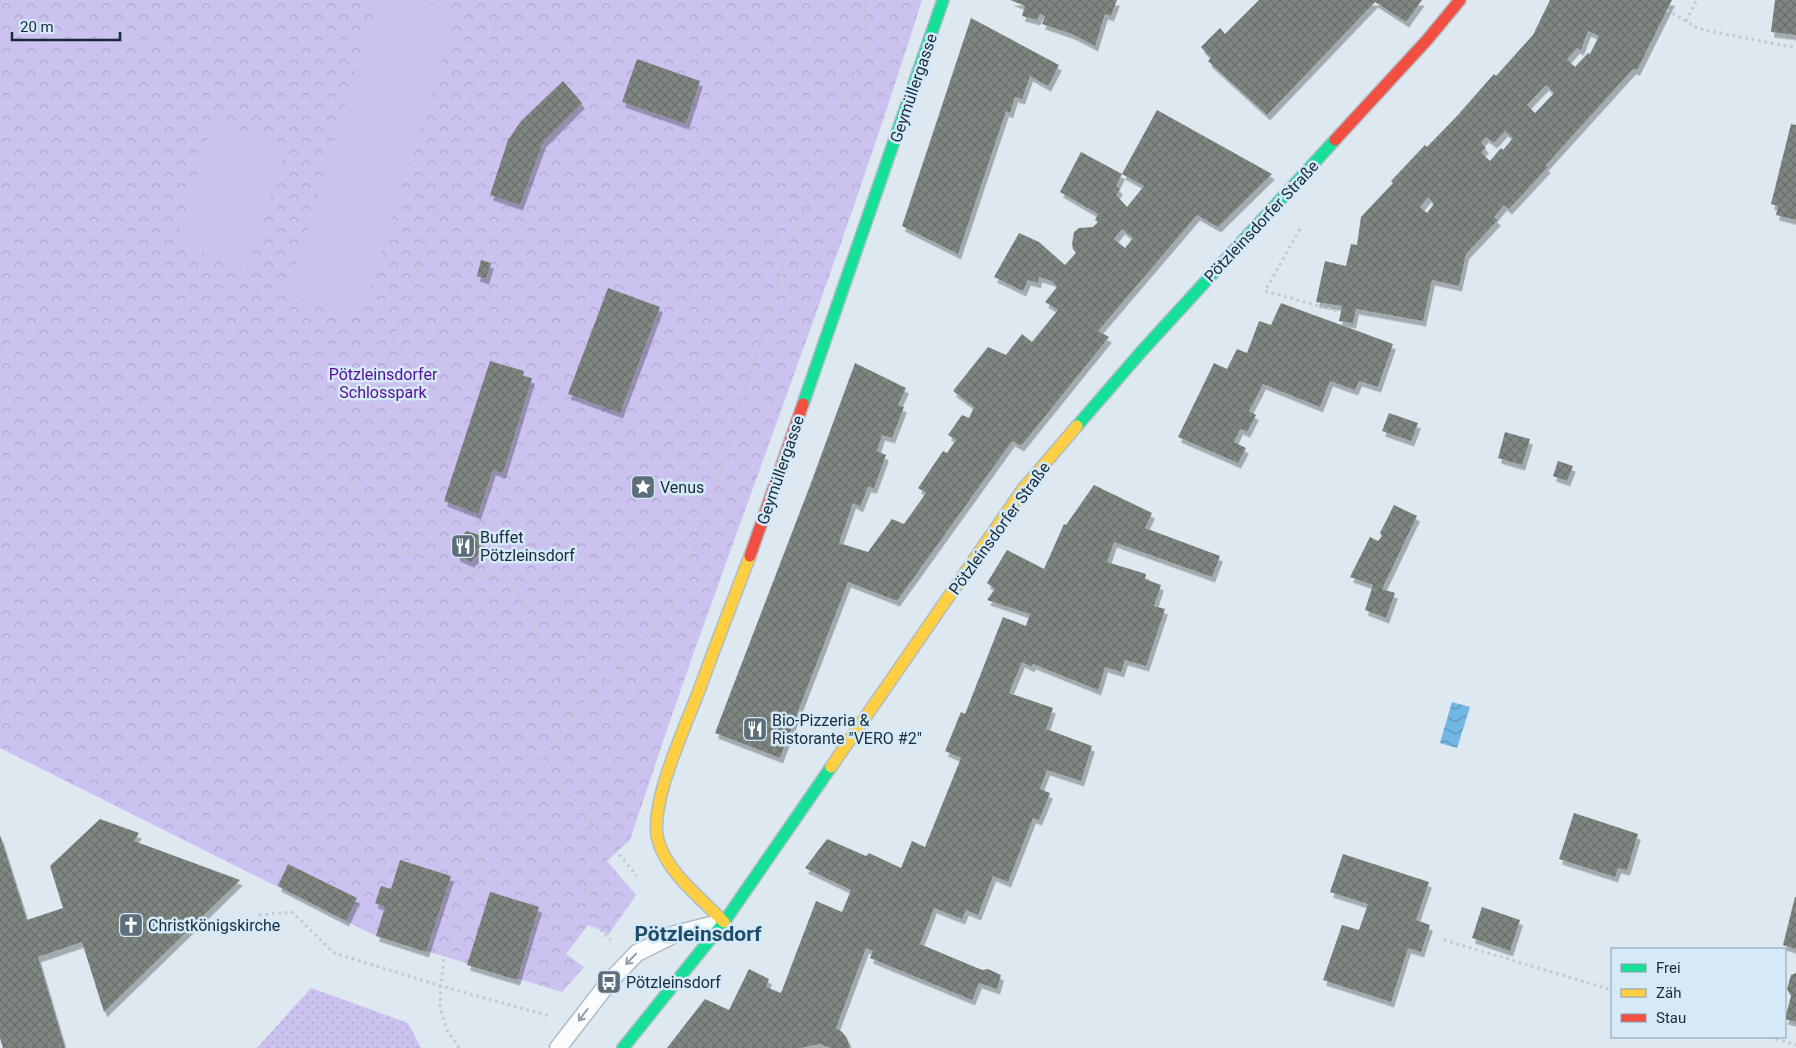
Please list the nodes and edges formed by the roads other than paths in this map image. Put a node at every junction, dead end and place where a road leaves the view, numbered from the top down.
1 (943, 0) edge
2 (1460, 0) edge
3 (724, 922) junction
4 (558, 1048) edge
5 (623, 1048) edge

1 - 3 street, Geymüllergasse
2 - 3 street, Pötzleinsdorfer Straße
3 -> 4 lane
3 - 5 street, Pötzleinsdorfer Straße

